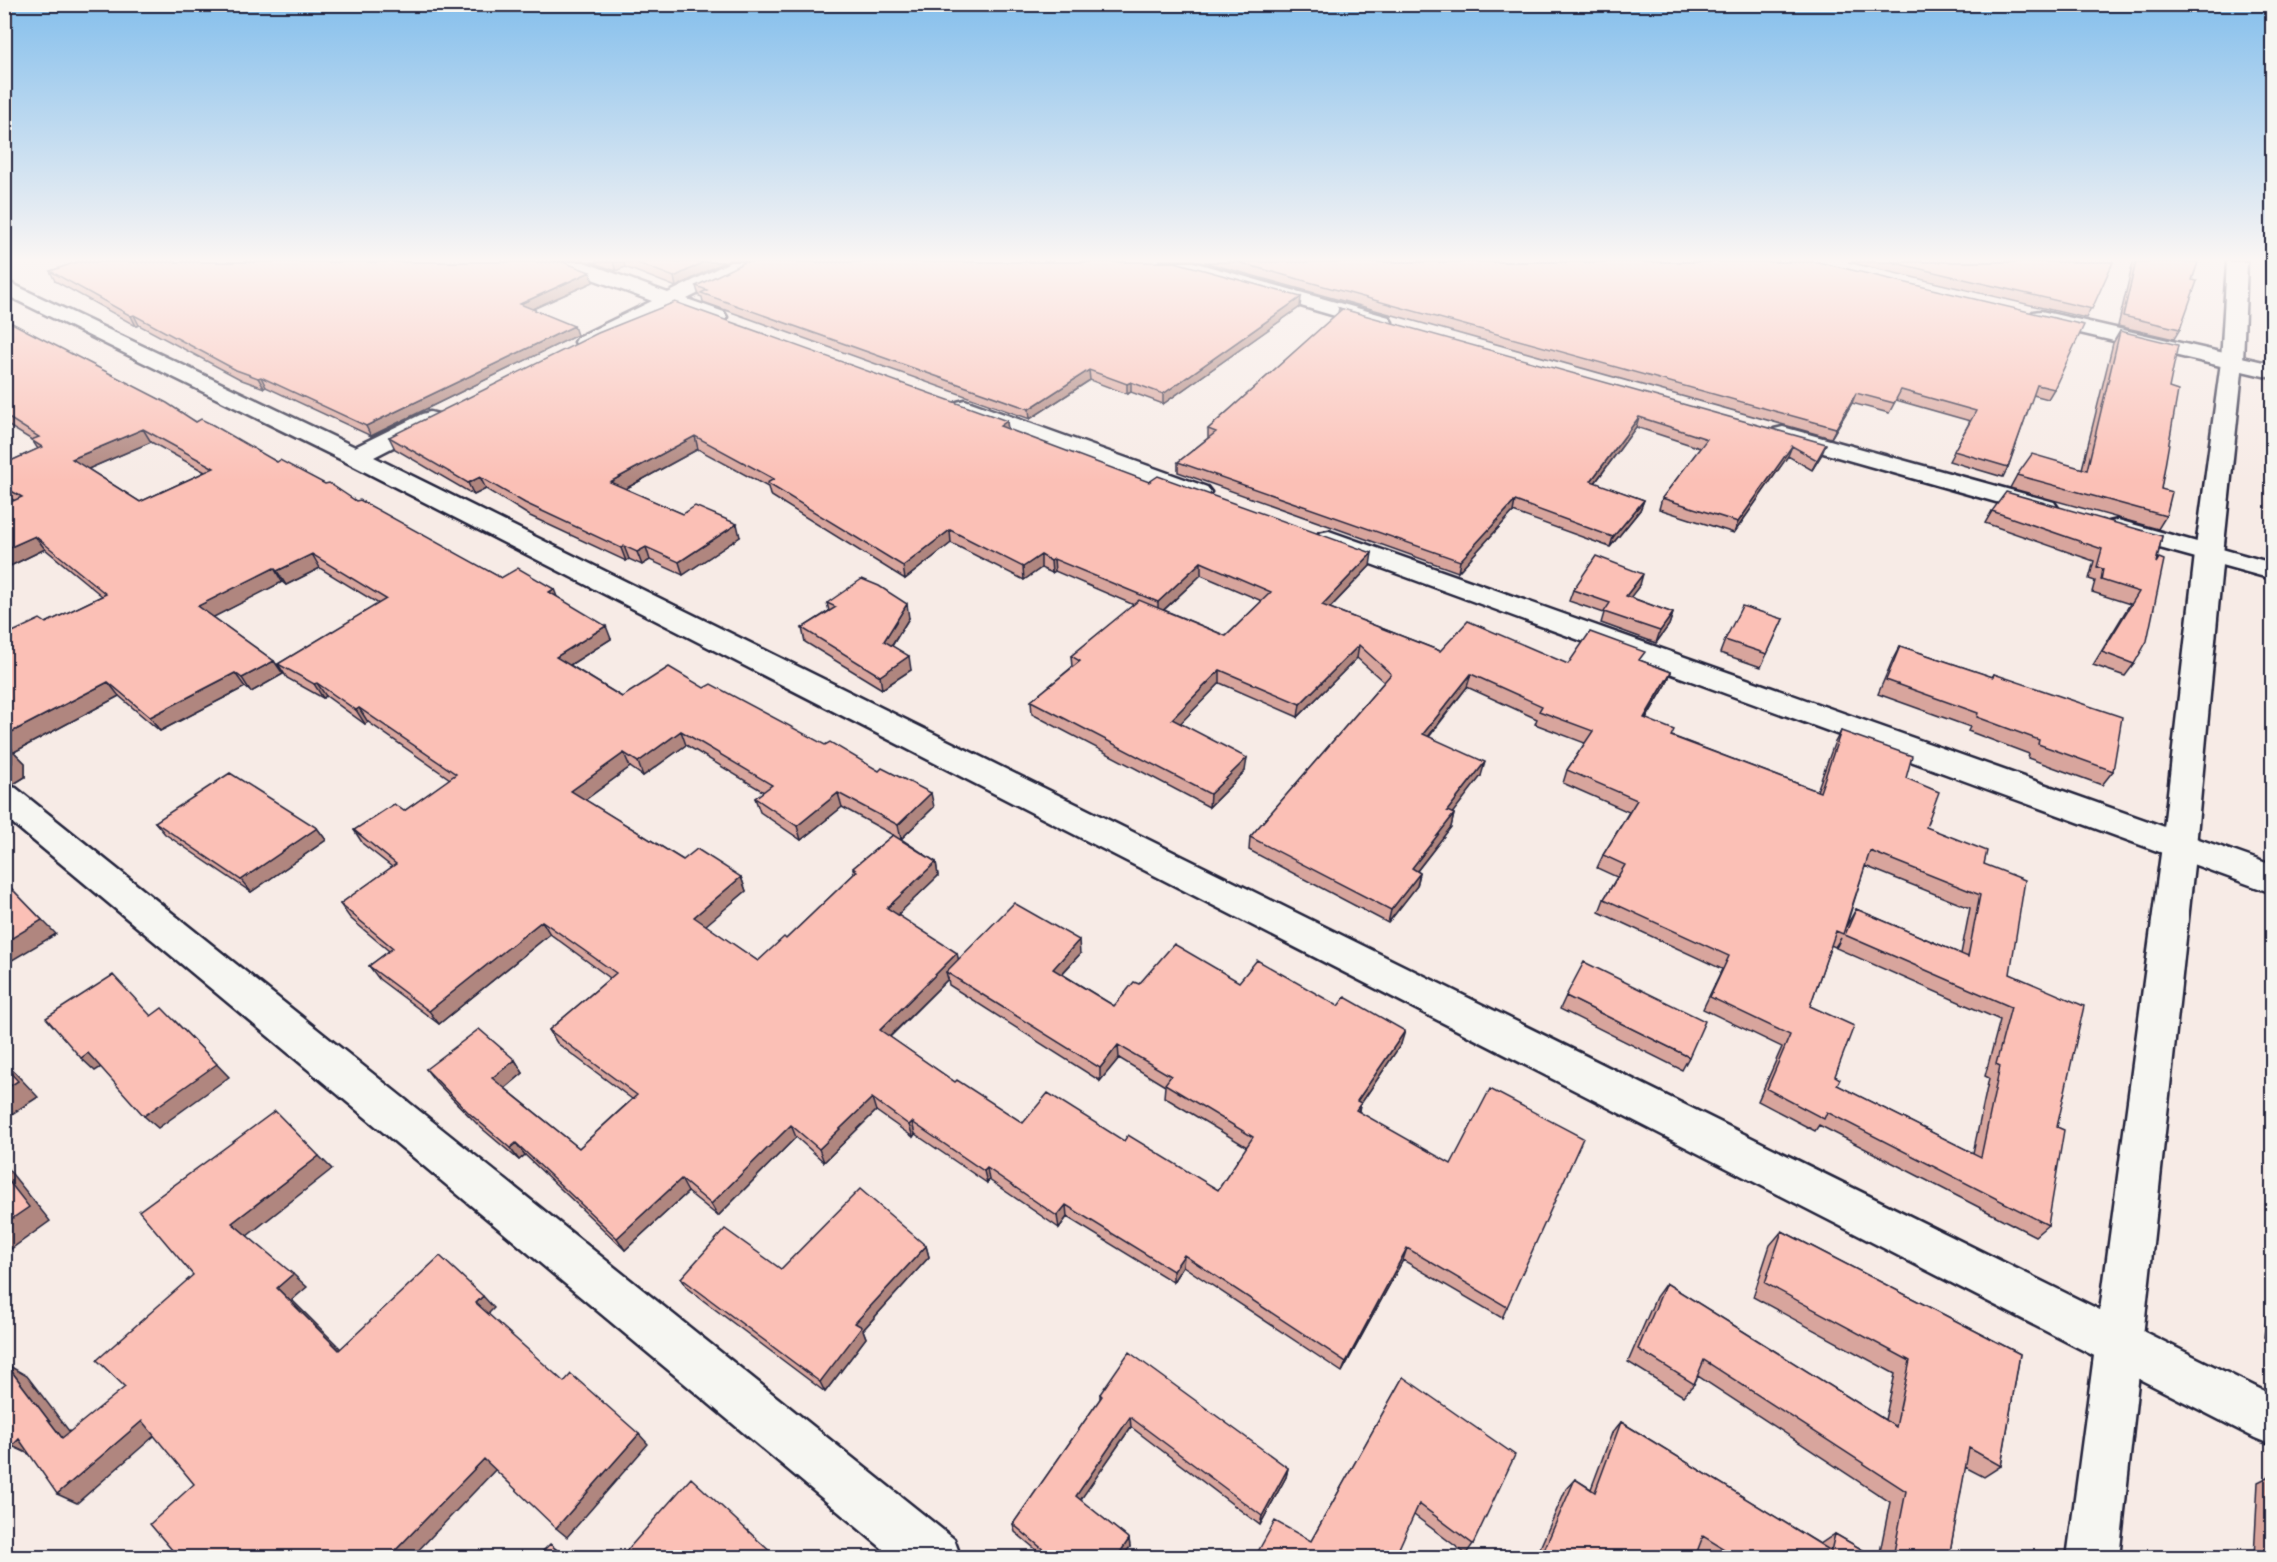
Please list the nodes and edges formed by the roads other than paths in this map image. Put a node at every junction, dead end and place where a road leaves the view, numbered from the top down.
1 (104, 335) edge
2 (599, 335) edge
3 (2116, 335) edge
4 (2233, 335) edge
5 (564, 352) edge
6 (2232, 362) junction
7 (2272, 371) edge
8 (940, 398) edge
9 (449, 410) edge
10 (1759, 428) edge
11 (355, 457) junction
12 (1221, 500) edge
13 (2071, 515) edge
14 (2094, 522) edge
15 (1300, 529) edge
16 (2210, 554) junction
17 (2272, 571) edge
18 (4, 797) edge
19 (2179, 846) junction
20 (2272, 879) edge
21 (2118, 1343) junction
22 (2272, 1421) edge
23 (935, 1557) edge
24 (2093, 1557) edge

1 - 11 street
2 - 5 street
3 - 6 street
4 - 6 street
6 - 7 street
6 - 16 street
8 - 12 street
9 - 11 street
10 - 13 street
11 - 21 street
14 - 16 street
15 - 19 street
16 - 17 street
16 - 19 street
18 - 23 street
19 - 20 street
19 - 21 street
21 - 22 street
21 - 24 street

